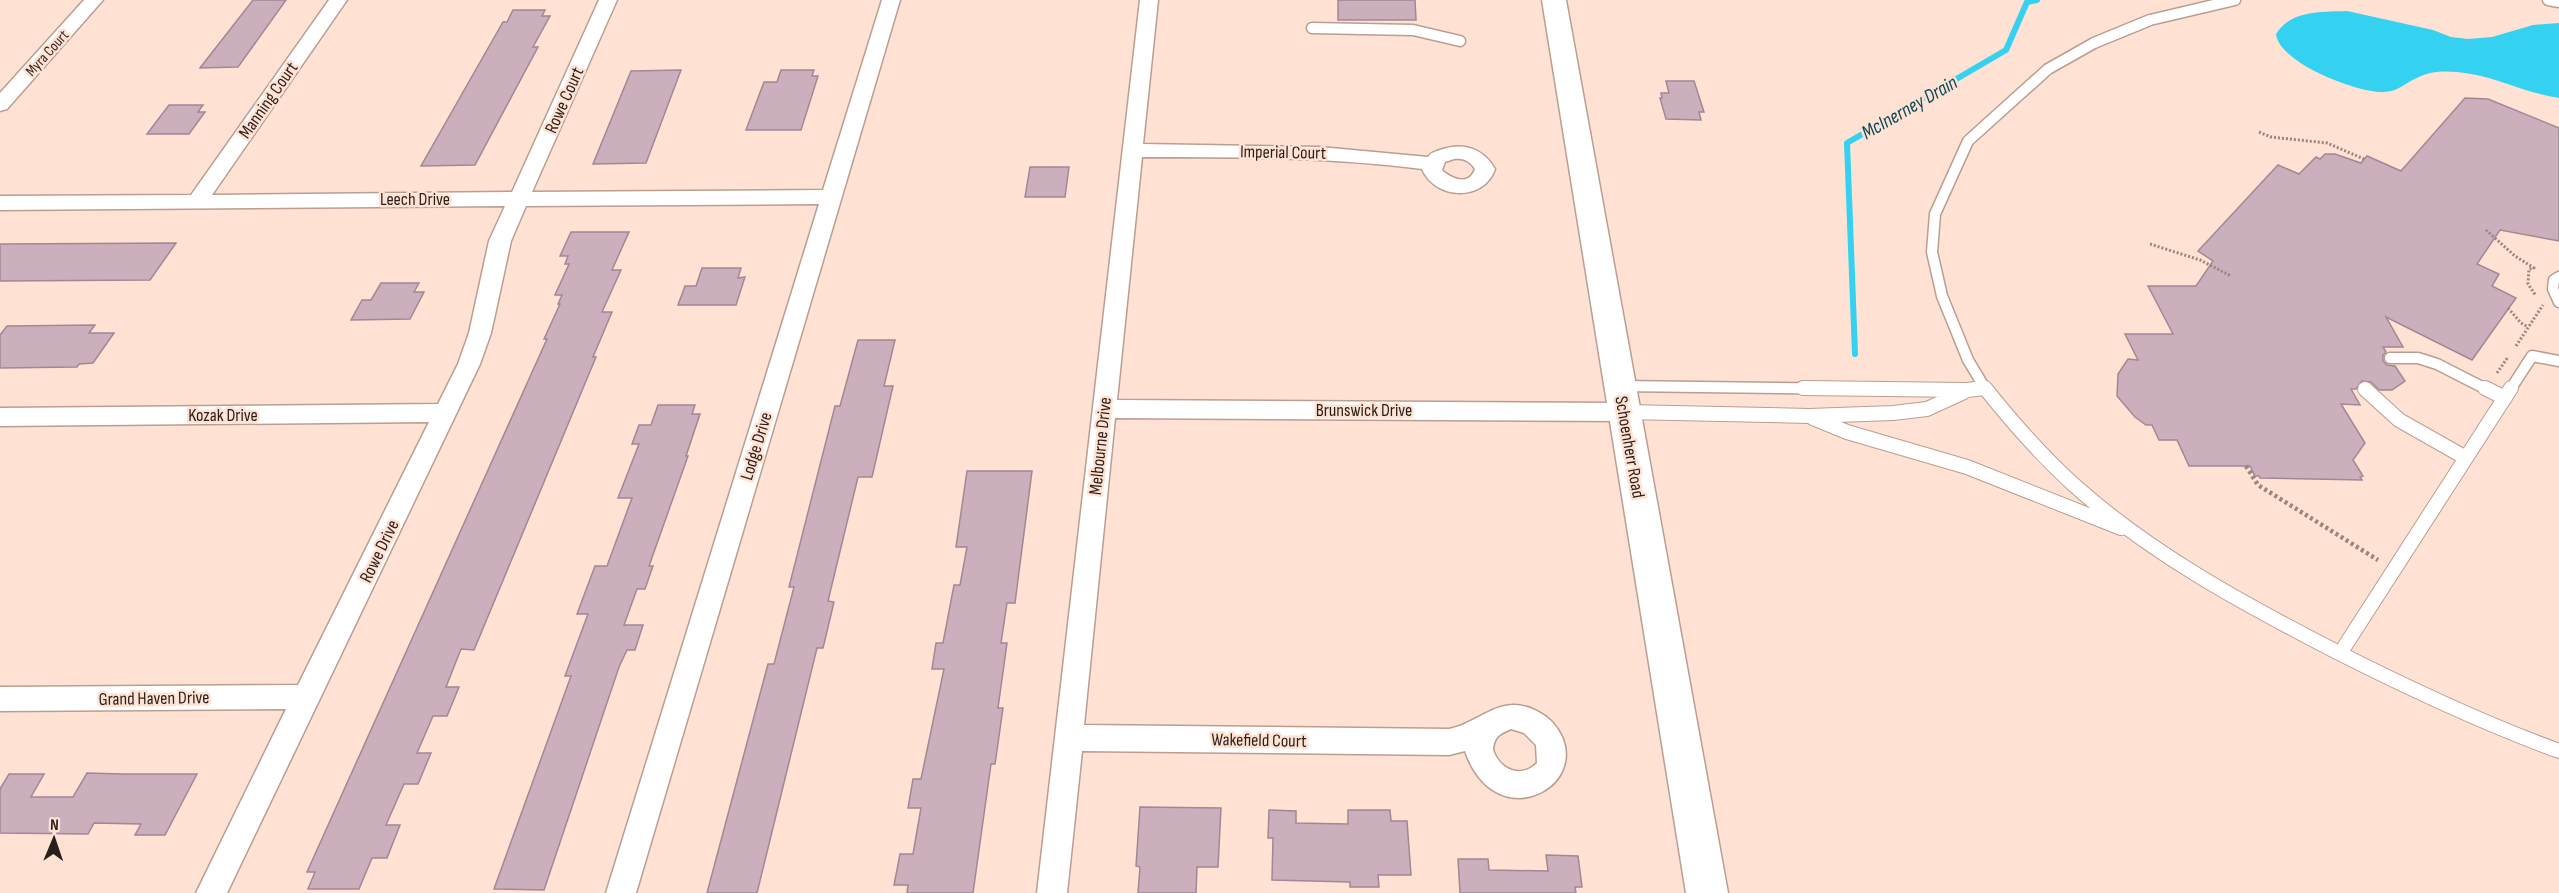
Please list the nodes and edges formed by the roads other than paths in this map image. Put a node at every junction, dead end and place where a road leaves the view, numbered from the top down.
1 (94, 0) edge
2 (338, 0) edge
3 (608, 0) edge
4 (891, 0) edge
5 (1149, 0) edge
6 (1554, 0) edge
7 (2235, 0) edge
8 (2548, 0) edge
9 (2559, 2) edge
10 (1312, 28) dead end
11 (1460, 41) dead end
12 (0, 105) edge
13 (1132, 150) junction
14 (1433, 164) dead end
15 (831, 197) junction
16 (519, 199) junction
17 (198, 200) junction
18 (0, 202) edge
19 (2559, 277) edge
20 (2559, 302) edge
21 (2390, 358) dead end
22 (2559, 361) edge
23 (1985, 388) junction
24 (1967, 390) junction
25 (2365, 390) dead end
26 (2505, 398) junction
27 (1622, 399) junction
28 (1104, 409) junction
29 (446, 413) junction
30 (1809, 416) junction
31 (0, 417) edge
32 (2466, 458) junction
33 (2133, 533) junction
34 (2341, 652) junction
35 (308, 697) junction
36 (0, 699) edge
37 (1488, 724) junction
38 (1069, 738) junction
39 (1449, 742) junction
40 (2559, 751) edge
41 (1485, 768) junction
42 (211, 893) edge
43 (621, 893) edge
44 (1052, 893) edge
45 (1707, 893) edge

1 - 12 street, Myra Court
2 - 17 street, Manning Court
3 - 16 street, Rowe Court
4 - 15 street, Lodge Drive
5 - 13 street, Melbourne Drive
6 - 27 main road, Schoenherr Road
7 - 23 lane
8 - 9 lane
10 - 11 lane
13 - 14 street, Imperial Court
13 - 28 street, Melbourne Drive
15 - 16 street, Leech Drive
15 - 43 street, Lodge Drive
16 - 17 street, Leech Drive
16 - 29 street, Rowe Drive
17 - 18 street, Leech Drive
19 - 20 lane
21 - 26 lane
22 - 26 lane
23 - 24 lane
23 - 33 lane
24 - 27 lane
24 - 30 lane
25 - 32 lane
26 - 32 lane
27 - 28 street, Brunswick Drive
27 - 30 lane
27 - 45 main road, Schoenherr Road
28 - 38 street, Melbourne Drive
29 - 31 street, Kozak Drive
29 - 35 street, Rowe Drive
30 - 33 lane
32 - 34 lane
33 - 34 lane
34 - 40 lane
35 - 36 street, Grand Haven Drive
35 - 42 street, Rowe Drive
37 - 39 street, Wakefield Court
37 - 41 street
37 - 41 street, Wakefield Court
38 - 39 street, Wakefield Court
38 - 44 street, Melbourne Drive
39 - 41 street, Wakefield Court

